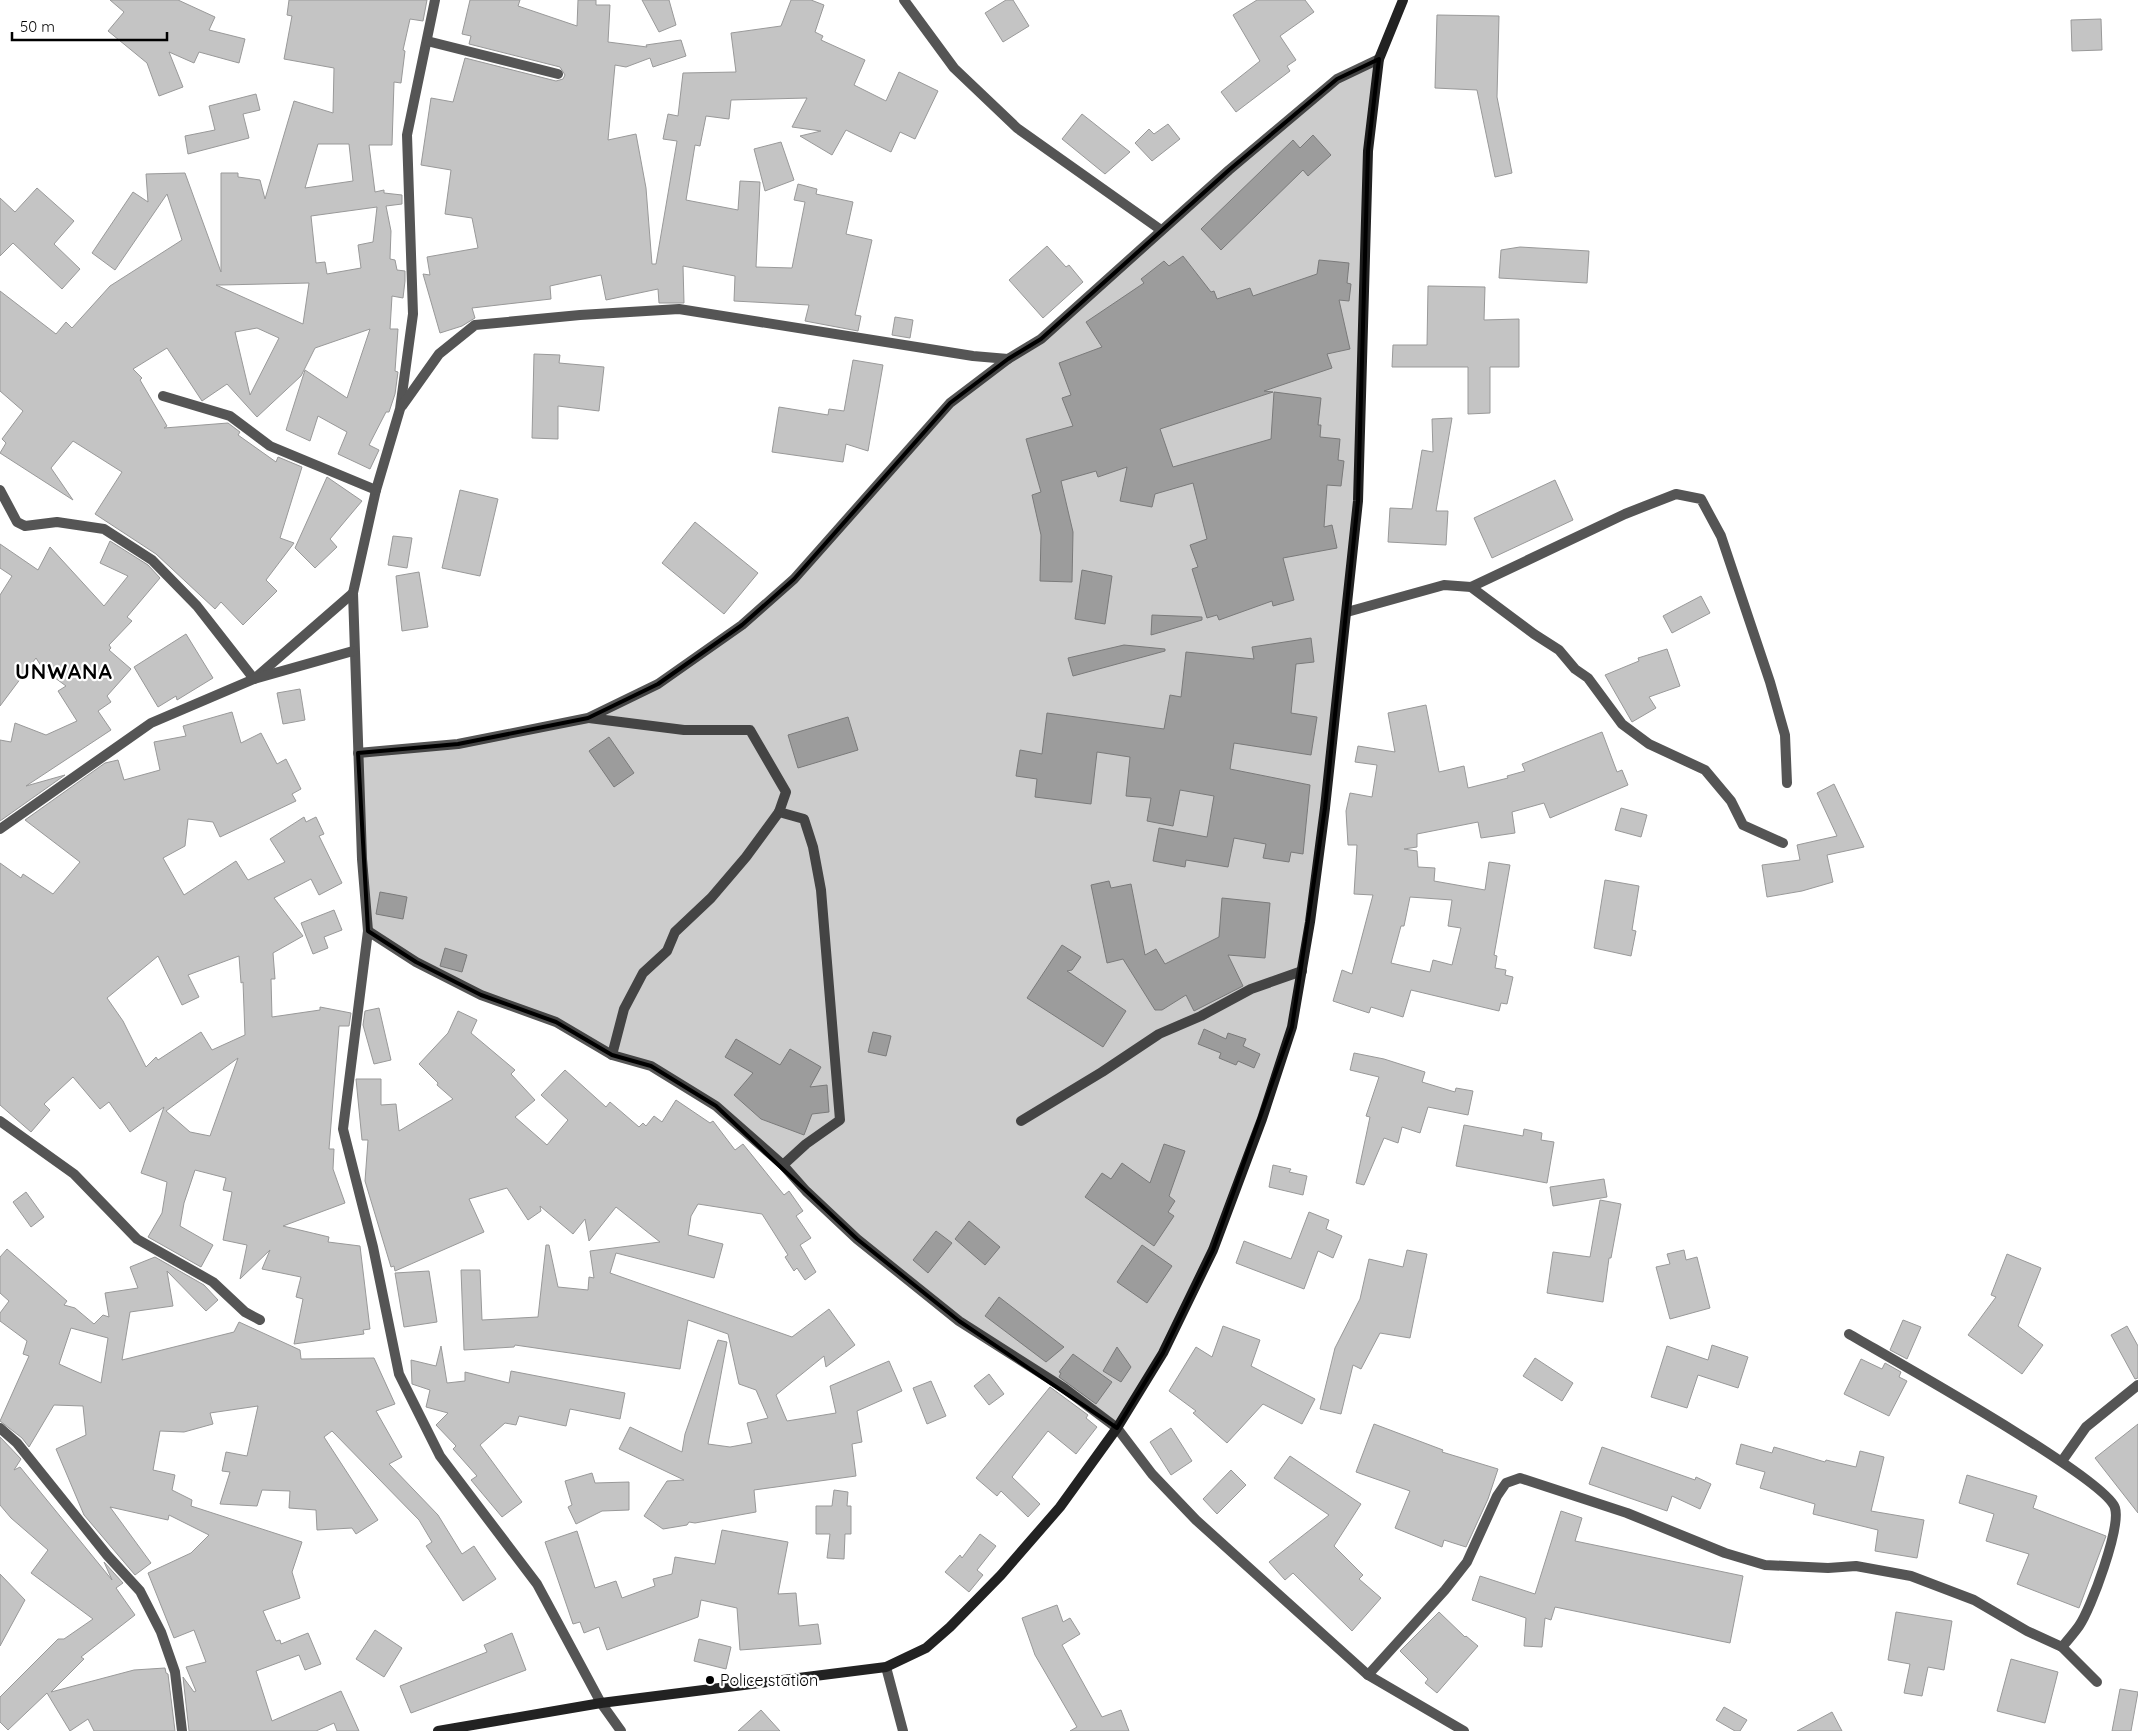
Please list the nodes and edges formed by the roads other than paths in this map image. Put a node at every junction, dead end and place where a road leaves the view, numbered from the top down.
1 (435, 0) edge
2 (904, 0) edge
3 (1403, 0) edge
4 (427, 41) junction
5 (1379, 59) junction
6 (558, 74) dead end
7 (1161, 230) junction
8 (1008, 359) junction
9 (163, 396) dead end
10 (400, 409) junction
11 (0, 490) edge
12 (376, 490) junction
13 (1471, 587) junction
14 (353, 593) junction
15 (1347, 612) junction
16 (353, 650) junction
17 (254, 679) junction
18 (588, 718) junction
19 (358, 753) junction
20 (1787, 784) dead end
21 (779, 812) junction
22 (0, 829) edge
23 (1783, 843) dead end
24 (368, 931) junction
25 (1302, 971) junction
26 (612, 1055) junction
27 (0, 1121) edge
28 (1021, 1121) dead end
29 (783, 1165) junction
30 (260, 1320) dead end
31 (1849, 1334) dead end
32 (2138, 1385) edge
33 (0, 1428) edge
34 (1117, 1428) junction
35 (2062, 1461) junction
36 (2062, 1647) junction
37 (886, 1667) junction
38 (1368, 1675) junction
39 (2097, 1682) dead end
40 (601, 1703) junction
41 (182, 1731) edge
42 (438, 1731) edge
43 (620, 1731) edge
44 (903, 1731) edge
45 (1464, 1731) edge

1 - 4 street
2 - 7 street
3 - 5 main road
4 - 6 street
4 - 10 street
5 - 7 street
5 - 15 main road
7 - 8 street
8 - 10 street
8 - 18 street
9 - 12 street
10 - 12 street
11 - 17 street
12 - 14 street
13 - 15 street
13 - 20 street
13 - 23 street
14 - 16 street
14 - 17 street
15 - 25 main road
16 - 17 street
16 - 19 street
17 - 22 street
18 - 19 street
18 - 21 street
19 - 24 street
21 - 26 street
21 - 29 street
24 - 26 street
24 - 40 street
25 - 28 street
25 - 34 main road
26 - 29 street
27 - 30 street
29 - 34 street
31 - 35 street
32 - 35 street
33 - 41 street
34 - 37 main road
34 - 38 street
35 - 36 street
36 - 38 street
36 - 39 street
37 - 40 main road
37 - 44 street
38 - 45 street
40 - 42 main road
40 - 43 street

